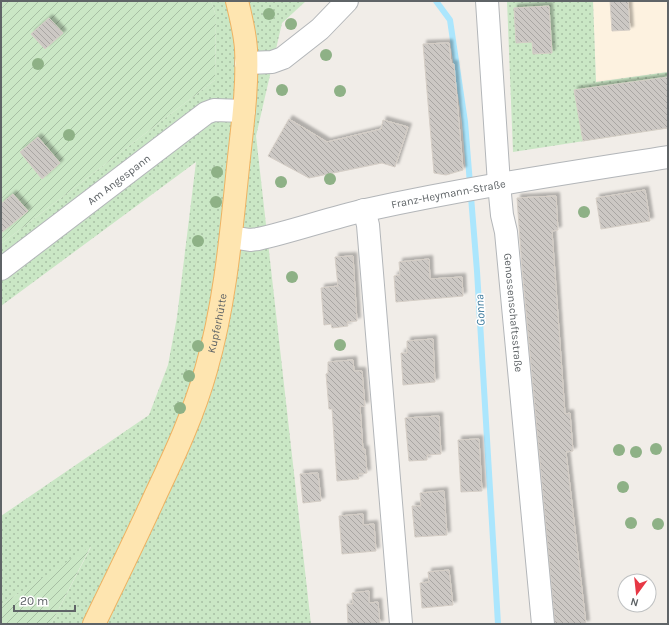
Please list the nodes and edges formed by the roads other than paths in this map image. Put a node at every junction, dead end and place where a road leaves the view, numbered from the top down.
1 (237, 1) edge
2 (346, 1) edge
3 (487, 1) edge
4 (246, 63) junction
5 (244, 111) junction
6 (668, 157) edge
7 (482, 187) junction
8 (364, 210) junction
9 (231, 237) junction
10 (1, 269) edge
11 (94, 624) edge
12 (401, 624) edge
13 (543, 624) edge

1 - 4 main road, Kupferhütte
2 - 4 street
3 - 7 street, Genossenschaftsstraße
4 - 5 main road, Kupferhütte
5 - 9 main road, Kupferhütte
5 - 10 street, Am Angespann
6 - 7 street, Franz-Heymann-Straße
7 - 8 street, Franz-Heymann-Straße
7 - 13 street, Genossenschaftsstraße
8 - 9 street, Franz-Heymann-Straße
8 - 12 street
9 - 11 main road, Kupferhütte

